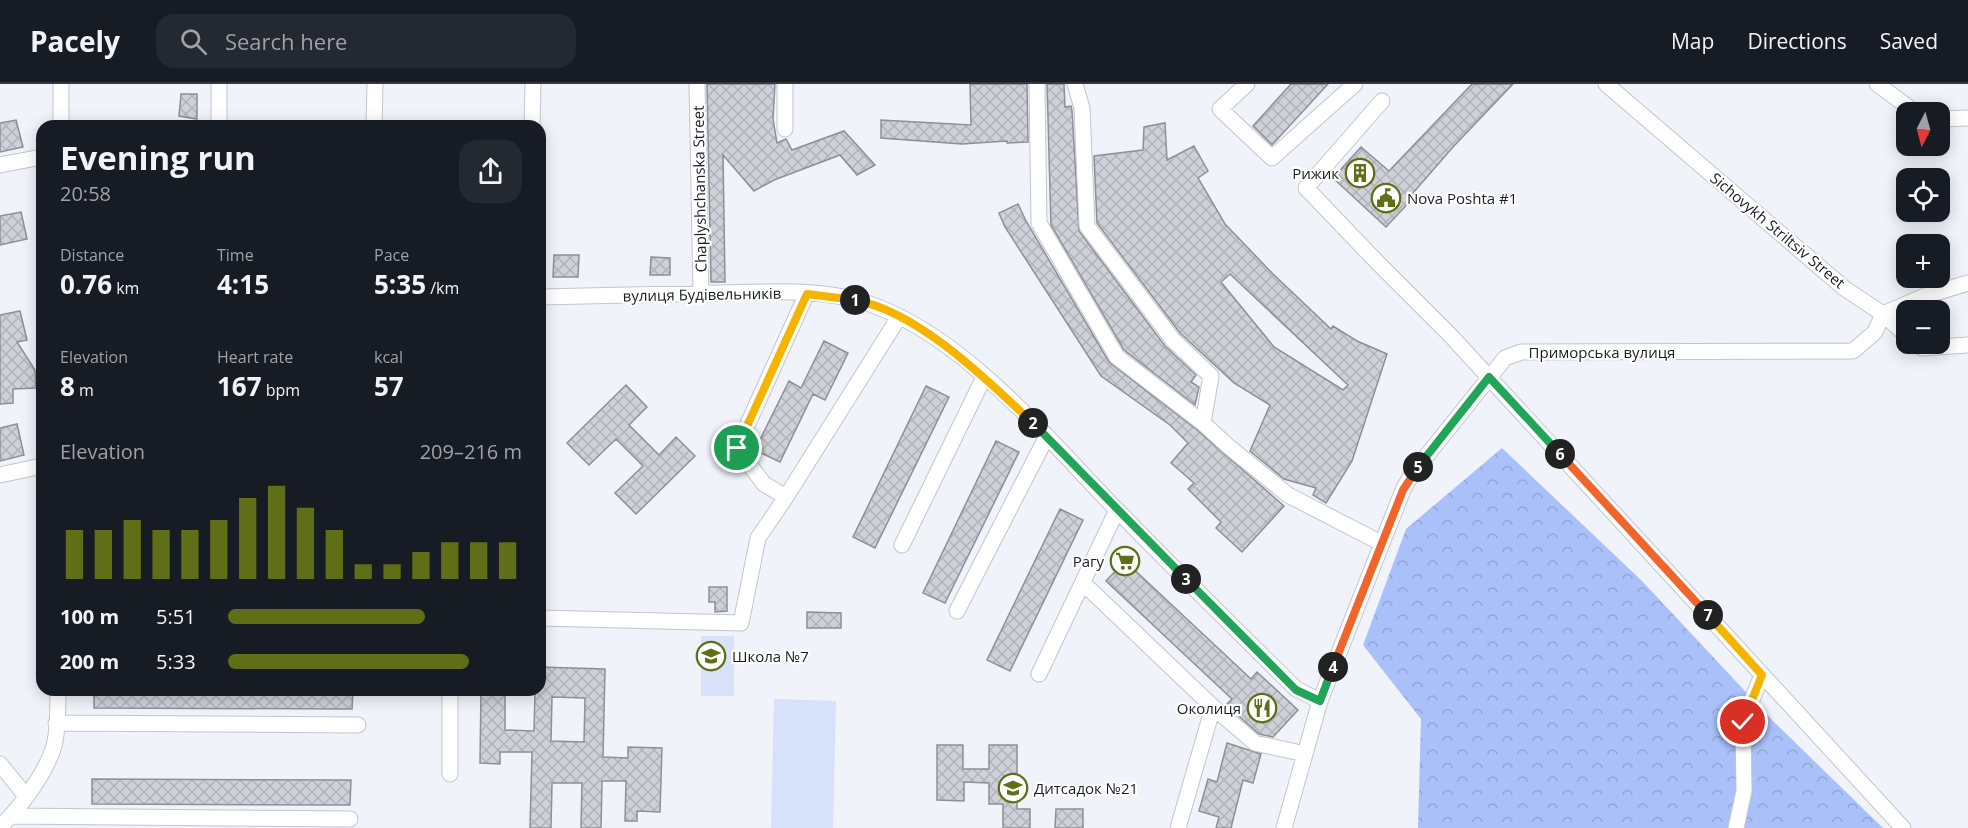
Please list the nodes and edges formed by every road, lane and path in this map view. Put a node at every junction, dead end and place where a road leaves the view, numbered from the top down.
1 (61, 84) edge
2 (219, 84) edge
3 (375, 84) edge
4 (533, 84) edge
5 (697, 84) edge
6 (785, 84) edge
7 (1037, 84) edge
8 (1075, 84) edge
9 (1247, 84) edge
10 (1355, 84) edge
11 (1606, 84) edge
12 (1877, 84) edge
13 (1382, 101) dead end
14 (1901, 102) edge
15 (1968, 118) edge
16 (1950, 119) edge
17 (61, 120) edge
18 (219, 120) edge
19 (374, 120) edge
20 (532, 120) edge
21 (785, 129) dead end
22 (36, 158) edge
23 (0, 165) edge
24 (1968, 283) edge
25 (701, 293) junction
26 (807, 294) junction
27 (546, 297) edge
28 (1883, 314) junction
29 (899, 317) junction
30 (1896, 326) edge
31 (1968, 345) edge
32 (1950, 346) edge
33 (984, 377) junction
34 (1489, 377) junction
35 (1203, 423) junction
36 (1047, 436) junction
37 (36, 467) edge
38 (0, 475) edge
39 (786, 497) junction
40 (1117, 510) junction
41 (1381, 543) junction
42 (902, 545) dead end
43 (1083, 583) junction
44 (957, 611) dead end
45 (546, 618) edge
46 (1039, 674) dead end
47 (1762, 675) junction
48 (58, 696) edge
49 (450, 696) edge
50 (1320, 701) junction
51 (1213, 707) junction
52 (56, 723) junction
53 (358, 725) dead end
54 (1305, 754) junction
55 (0, 764) edge
56 (450, 774) dead end
57 (27, 796) junction
58 (12, 816) junction
59 (350, 819) dead end
60 (0, 827) edge
61 (22, 828) edge
62 (1178, 828) edge
63 (1284, 828) edge
64 (1736, 828) edge
65 (1903, 828) edge

1 - 17 street
2 - 18 street
3 - 19 street
4 - 20 street
5 - 25 street, Chaplyshchanska Street
6 - 21 street
7 - 35 street
8 - 35 street
9 - 10 street
11 - 28 street, Sichovykh Striltsiv Street
12 - 14 street
13 - 34 street
15 - 16 street
22 - 23 street
24 - 28 street
25 - 26 street, вулиця Будівельників
25 - 27 street, вулиця Будівельників
26 - 29 street, вулиця Будівельників
26 - 39 street
28 - 30 street, Sichovykh Striltsiv Street
28 - 34 street, Приморська вулиця
29 - 33 street, вулиця Будівельників
29 - 39 street
31 - 32 street
33 - 36 street, вулиця Будівельників
33 - 42 street
34 - 41 street, Приморська вулиця
34 - 47 street
35 - 41 street
36 - 40 street, вулиця Будівельників
36 - 44 street
37 - 38 street
39 - 45 street
40 - 43 street
40 - 50 street, вулиця Будівельників
41 - 50 street, Приморська вулиця
43 - 46 street
43 - 51 street
47 - 64 street
47 - 65 street
48 - 52 street
49 - 56 street
50 - 54 street, Приморська вулиця
51 - 54 street
51 - 62 street
52 - 53 street
52 - 57 street
54 - 63 street, Приморська вулиця
55 - 57 street
57 - 58 street
58 - 59 street
58 - 60 street
58 - 61 street

